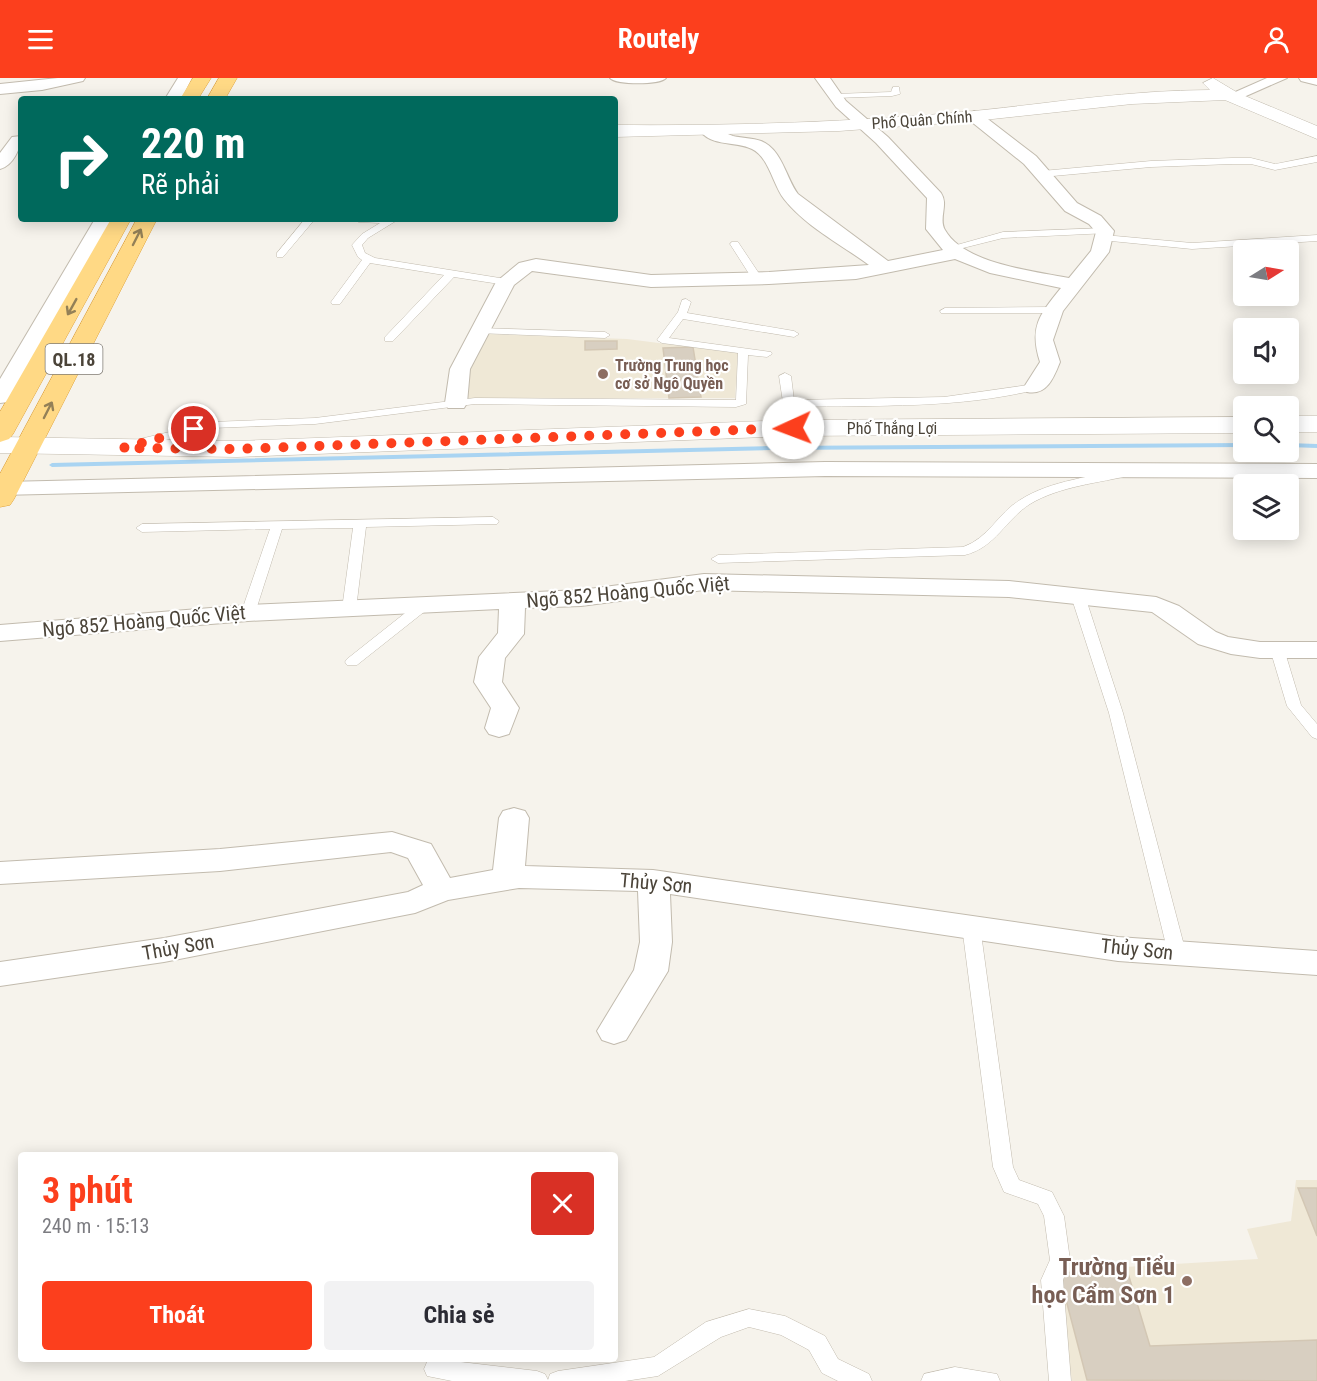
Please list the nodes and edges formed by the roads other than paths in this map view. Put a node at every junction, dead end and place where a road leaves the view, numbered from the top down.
1 (78, 78) edge
2 (184, 78) edge
3 (202, 78) edge
4 (228, 78) edge
5 (617, 78) edge
6 (659, 78) edge
7 (822, 78) edge
8 (1206, 78) edge
9 (1253, 78) edge
10 (1280, 78) edge
11 (1306, 78) edge
12 (1317, 81) edge
13 (0, 88) edge
14 (896, 89) dead end
15 (174, 96) edge
16 (191, 96) edge
17 (218, 96) edge
18 (836, 96) junction
19 (1230, 96) junction
20 (974, 116) junction
21 (864, 124) junction
22 (618, 131) edge
23 (708, 131) junction
24 (1317, 133) edge
25 (18, 139) edge
26 (18, 140) edge
27 (0, 141) edge
28 (1317, 159) edge
29 (0, 164) edge
30 (1042, 174) junction
31 (102, 222) edge
32 (119, 222) edge
33 (145, 222) edge
34 (308, 222) edge
35 (389, 222) edge
36 (1105, 235) junction
37 (1317, 238) edge
38 (735, 244) dead end
39 (954, 250) junction
40 (280, 255) dead end
41 (368, 259) junction
42 (886, 268) junction
43 (450, 274) junction
44 (757, 278) junction
45 (506, 282) junction
46 (1075, 285) junction
47 (336, 302) dead end
48 (686, 302) dead end
49 (1053, 310) junction
50 (945, 311) dead end
51 (680, 315) junction
52 (480, 332) junction
53 (794, 334) dead end
54 (605, 335) dead end
55 (389, 339) dead end
56 (743, 352) junction
57 (766, 354) dead end
58 (0, 357) edge
59 (35, 357) junction
60 (785, 376) dead end
61 (1035, 387) joint
62 (0, 397) edge
63 (456, 404) junction
64 (791, 416) junction
65 (1233, 424) edge
66 (1299, 424) edge
67 (1317, 424) edge
68 (0, 434) edge
69 (0, 445) edge
70 (29, 446) junction
71 (123, 448) junction
72 (1140, 469) junction
73 (1317, 471) edge
74 (3, 494) edge
75 (493, 521) dead end
76 (360, 524) junction
77 (277, 526) junction
78 (142, 528) dead end
79 (718, 559) dead end
80 (1078, 596) junction
81 (512, 602) junction
82 (424, 605) junction
83 (349, 609) junction
84 (248, 613) junction
85 (0, 633) edge
86 (1277, 649) junction
87 (1317, 650) edge
88 (352, 662) dead end
89 (499, 728) dead end
90 (1317, 734) edge
91 (514, 818) dead end
92 (0, 873) edge
93 (508, 878) junction
94 (653, 881) junction
95 (441, 890) junction
96 (971, 926) junction
97 (1177, 953) junction
98 (1317, 963) edge
99 (0, 974) edge
100 (615, 1031) dead end
101 (435, 1369) dead end
102 (537, 1381) edge
103 (558, 1381) edge
104 (861, 1381) edge
105 (932, 1381) edge
106 (989, 1381) edge
107 (1060, 1381) edge

1 - 13 street
2 - 15 street
3 - 16 highway
4 - 17 highway
5 - 6 street
7 - 18 street
8 - 19 street
9 - 19 street
10 - 19 street
11 - 12 street
14 - 18 lane
18 - 21 street
19 - 20 street, Phố Quân Chính
19 - 24 street
20 - 21 street, Phố Quân Chính
20 - 30 street
21 - 23 street, Phố Quân Chính
21 - 39 street
22 - 23 street, Phố Quân Chính
23 - 42 street
25 - 27 street
26 - 29 street
28 - 30 lane
30 - 36 street
31 - 59 street
32 -> 59 highway, QL.18
70 -> 33 highway, QL.18
34 - 40 lane
35 - 41 lane
36 - 37 lane
36 - 39 lane
36 - 46 street
38 - 44 lane
39 - 42 street
39 - 46 street
41 - 43 lane
41 - 47 lane
42 - 44 street
43 - 45 lane
43 - 55 lane
44 - 45 street
45 - 52 street
46 - 49 street
48 - 51 lane
49 - 50 lane
49 - 61 street
51 - 53 lane
51 - 56 lane
52 - 54 lane
52 - 63 street
56 - 57 lane
56 - 63 lane
58 - 59 street
59 - 62 street
59 - 68 highway, QL.18
60 - 64 lane
61 - 64 lane
63 - 71 lane
64 - 65 street, Phố Thắng Lợi
64 - 71 street, Phố Thắng Lợi
66 - 67 street
69 - 70 street, Phố Thắng Lợi
70 - 71 street, Phố Thắng Lợi
70 - 74 highway, QL.18
72 - 73 street
72 - 74 street
72 - 79 lane
75 - 76 lane
76 - 77 lane
76 - 83 lane
77 - 78 lane
77 - 84 lane
80 - 81 street, Ngõ 852 Hoàng Quốc Việt
80 - 86 street, Ngõ 852 Hoàng Quốc Việt
80 - 97 lane
81 - 82 street, Ngõ 852 Hoàng Quốc Việt
81 - 89 street
82 - 83 street, Ngõ 852 Hoàng Quốc Việt
82 - 88 lane
83 - 84 street, Ngõ 852 Hoàng Quốc Việt
84 - 85 street, Ngõ 852 Hoàng Quốc Việt
86 - 87 street, Ngõ 852 Hoàng Quốc Việt
86 - 90 lane
91 - 93 street
92 - 95 street
93 - 94 street, Thủy Sơn
93 - 95 street, Thủy Sơn
94 - 96 street, Thủy Sơn
94 - 100 street
95 - 99 street, Thủy Sơn
96 - 97 street, Thủy Sơn
96 - 107 lane
97 - 98 street, Thủy Sơn
101 - 102 lane
103 - 104 lane
105 - 106 lane

